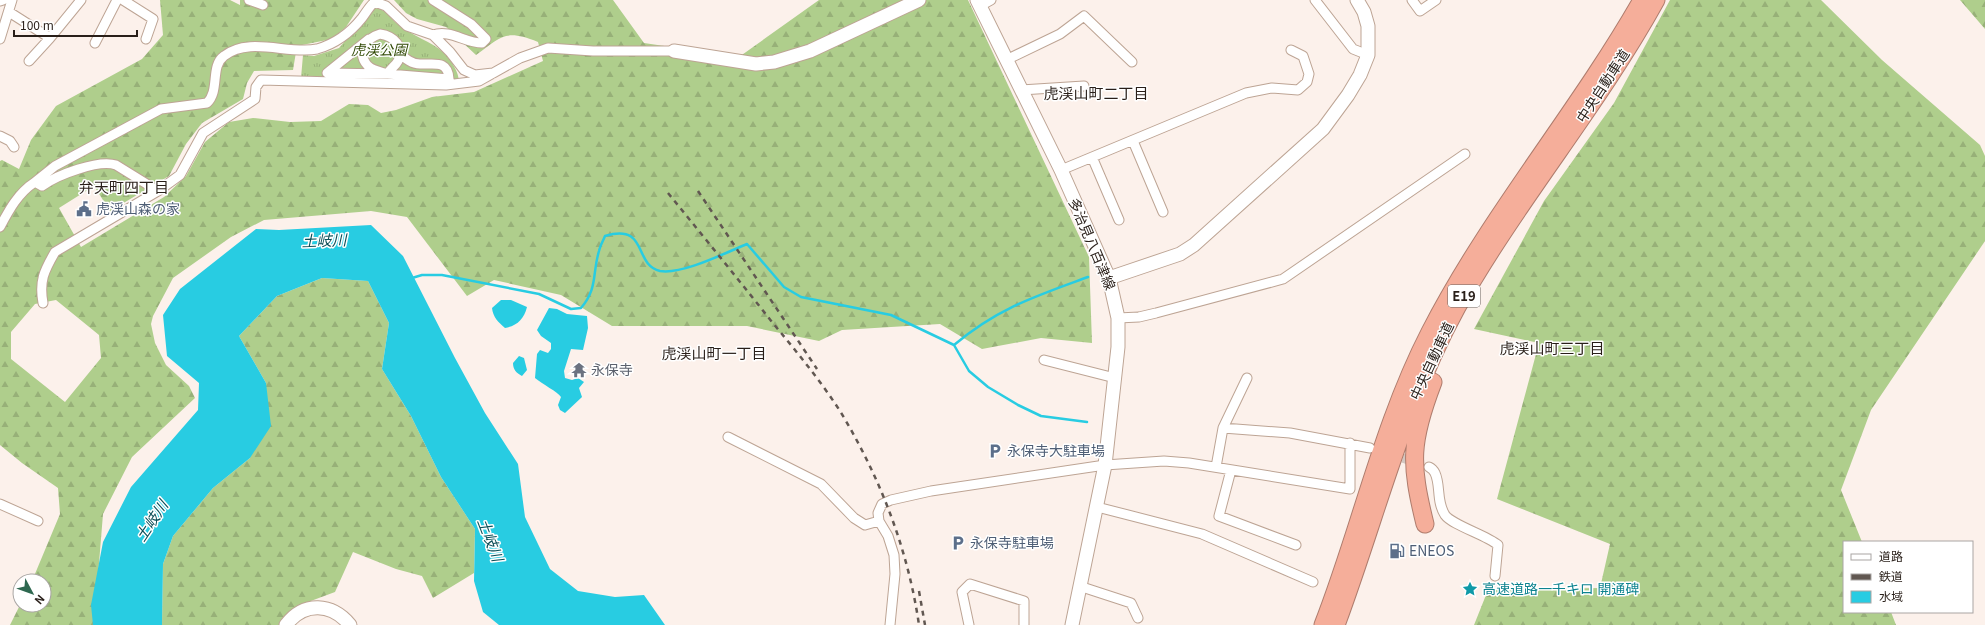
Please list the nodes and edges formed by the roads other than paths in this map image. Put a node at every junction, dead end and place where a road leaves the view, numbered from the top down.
1 (3, 0) edge
2 (12, 0) edge
3 (117, 0) edge
4 (123, 0) edge
5 (249, 0) edge
6 (433, 0) edge
7 (919, 0) edge
8 (1315, 0) edge
9 (1357, 0) edge
10 (1412, 0) edge
11 (1436, 0) edge
12 (1642, 0) edge
13 (1656, 0) edge
14 (0, 1) edge
15 (77, 1) edge
16 (982, 2) edge
17 (263, 5) dead end
18 (9, 12) junction
19 (373, 34) junction
20 (433, 35) junction
21 (0, 38) edge
22 (50, 38) junction
23 (146, 39) dead end
24 (95, 43) dead end
25 (1292, 50) dead end
26 (674, 51) joint
27 (400, 54) junction
28 (1368, 55) junction
29 (1006, 60) junction
30 (29, 62) dead end
31 (1132, 62) dead end
32 (464, 70) junction
33 (493, 73) junction
34 (325, 77) junction
35 (384, 77) junction
36 (441, 82) junction
37 (459, 84) junction
38 (1084, 86) dead end
39 (1021, 90) junction
40 (0, 136) edge
41 (1133, 141) junction
42 (14, 147) dead end
43 (1465, 154) dead end
44 (1092, 157) junction
45 (1060, 170) junction
46 (35, 182) junction
47 (158, 191) junction
48 (1527, 197) junction
49 (1163, 212) dead end
50 (1119, 220) dead end
51 (0, 227) edge
52 (1109, 278) junction
53 (43, 303) dead end
54 (1118, 318) junction
55 (1044, 360) dead end
56 (1115, 378) junction
57 (1247, 378) dead end
58 (1223, 428) junction
59 (728, 437) dead end
60 (1350, 444) junction
61 (1370, 448) dead end
62 (1105, 465) junction
63 (1429, 467) dead end
64 (1216, 468) junction
65 (1231, 470) junction
66 (0, 504) edge
67 (1097, 507) junction
68 (38, 521) dead end
69 (879, 521) junction
70 (1425, 524) dead end
71 (1296, 545) dead end
72 (1495, 576) dead end
73 (1313, 582) dead end
74 (1079, 586) junction
75 (1138, 618) dead end
76 (286, 625) edge
77 (350, 625) edge
78 (890, 625) edge
79 (969, 625) edge
80 (1024, 625) edge
81 (1072, 625) edge
82 (1323, 625) edge
83 (1336, 625) edge

1 - 14 street
2 - 18 street
3 - 24 street
4 - 23 street
5 - 17 street
6 - 20 street
7 - 26 street
8 - 28 street
9 - 28 street
10 - 11 street
12 - 82 highway, 中央自動車道 / E19
13 - 48 highway, 中央自動車道 / E19
15 - 22 street
16 - 29 street, 多治見八百津線
18 - 21 street
18 - 22 street
19 - 27 street
19 - 34 street
19 - 35 street
20 - 32 street
20 - 46 street
22 - 30 street
25 - 41 street
26 - 33 street
27 - 35 street
27 - 36 street
28 - 52 street
29 - 31 street
29 - 39 street, 多治見八百津線
32 - 33 street
32 - 37 street
33 - 37 street
34 - 35 street
34 - 47 street
35 - 36 street
36 - 37 street
38 - 39 street
39 - 45 street, 多治見八百津線
40 - 42 street
41 - 44 street
41 - 49 street
43 - 54 street
44 - 45 street
44 - 50 street
45 - 52 street, 多治見八百津線
46 - 47 street
46 - 51 street
47 - 53 street
48 - 70 highway
48 - 83 highway, 中央自動車道 / E19
52 - 54 street, 多治見八百津線
54 - 56 street, 多治見八百津線
55 - 56 street
56 - 62 street, 多治見八百津線
57 - 58 street
58 - 60 street
58 - 64 street
59 - 69 street
60 - 61 street
60 - 65 street
62 - 64 street
62 - 67 street, 多治見八百津線
62 - 69 street
63 - 72 street
64 - 65 street
65 - 71 street
66 - 68 street
67 - 73 street
67 - 74 street, 多治見八百津線
69 - 78 street
74 - 75 street
74 - 81 street, 多治見八百津線
76 - 77 street
79 - 80 street

